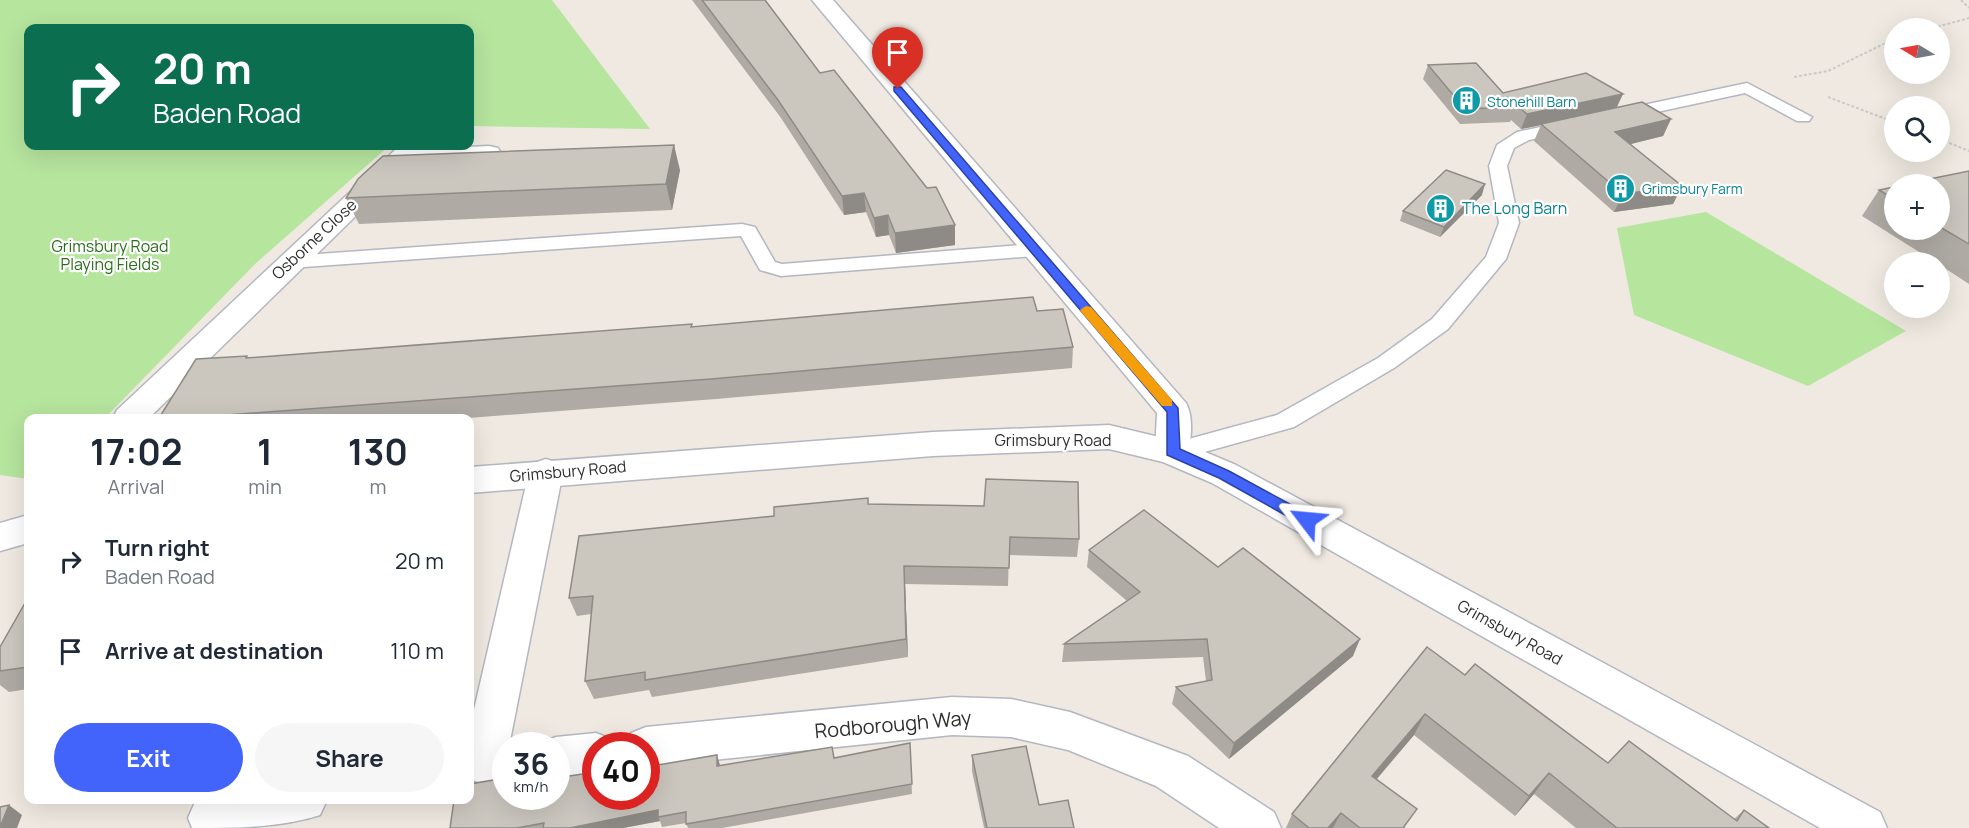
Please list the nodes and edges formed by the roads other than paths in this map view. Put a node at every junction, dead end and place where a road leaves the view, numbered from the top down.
1 (822, 0) edge
2 (1803, 117) dead end
3 (519, 152) edge
4 (1034, 250) junction
5 (290, 262) junction
6 (133, 414) edge
7 (1172, 452) junction
8 (546, 472) junction
9 (474, 480) edge
10 (660, 746) edge
11 (486, 764) edge
12 (283, 804) edge
13 (211, 818) dead end
14 (1258, 828) edge
15 (1864, 828) edge

1 - 4 street
2 - 7 lane
3 - 5 street, Osborne Close
4 - 5 lane
4 - 7 street
5 - 6 street, Osborne Close
7 - 8 street, Grimsbury Road
7 - 15 street, Grimsbury Road
8 - 9 street, Grimsbury Road
8 - 11 street
10 - 14 street, Rodborough Way
12 - 13 street

